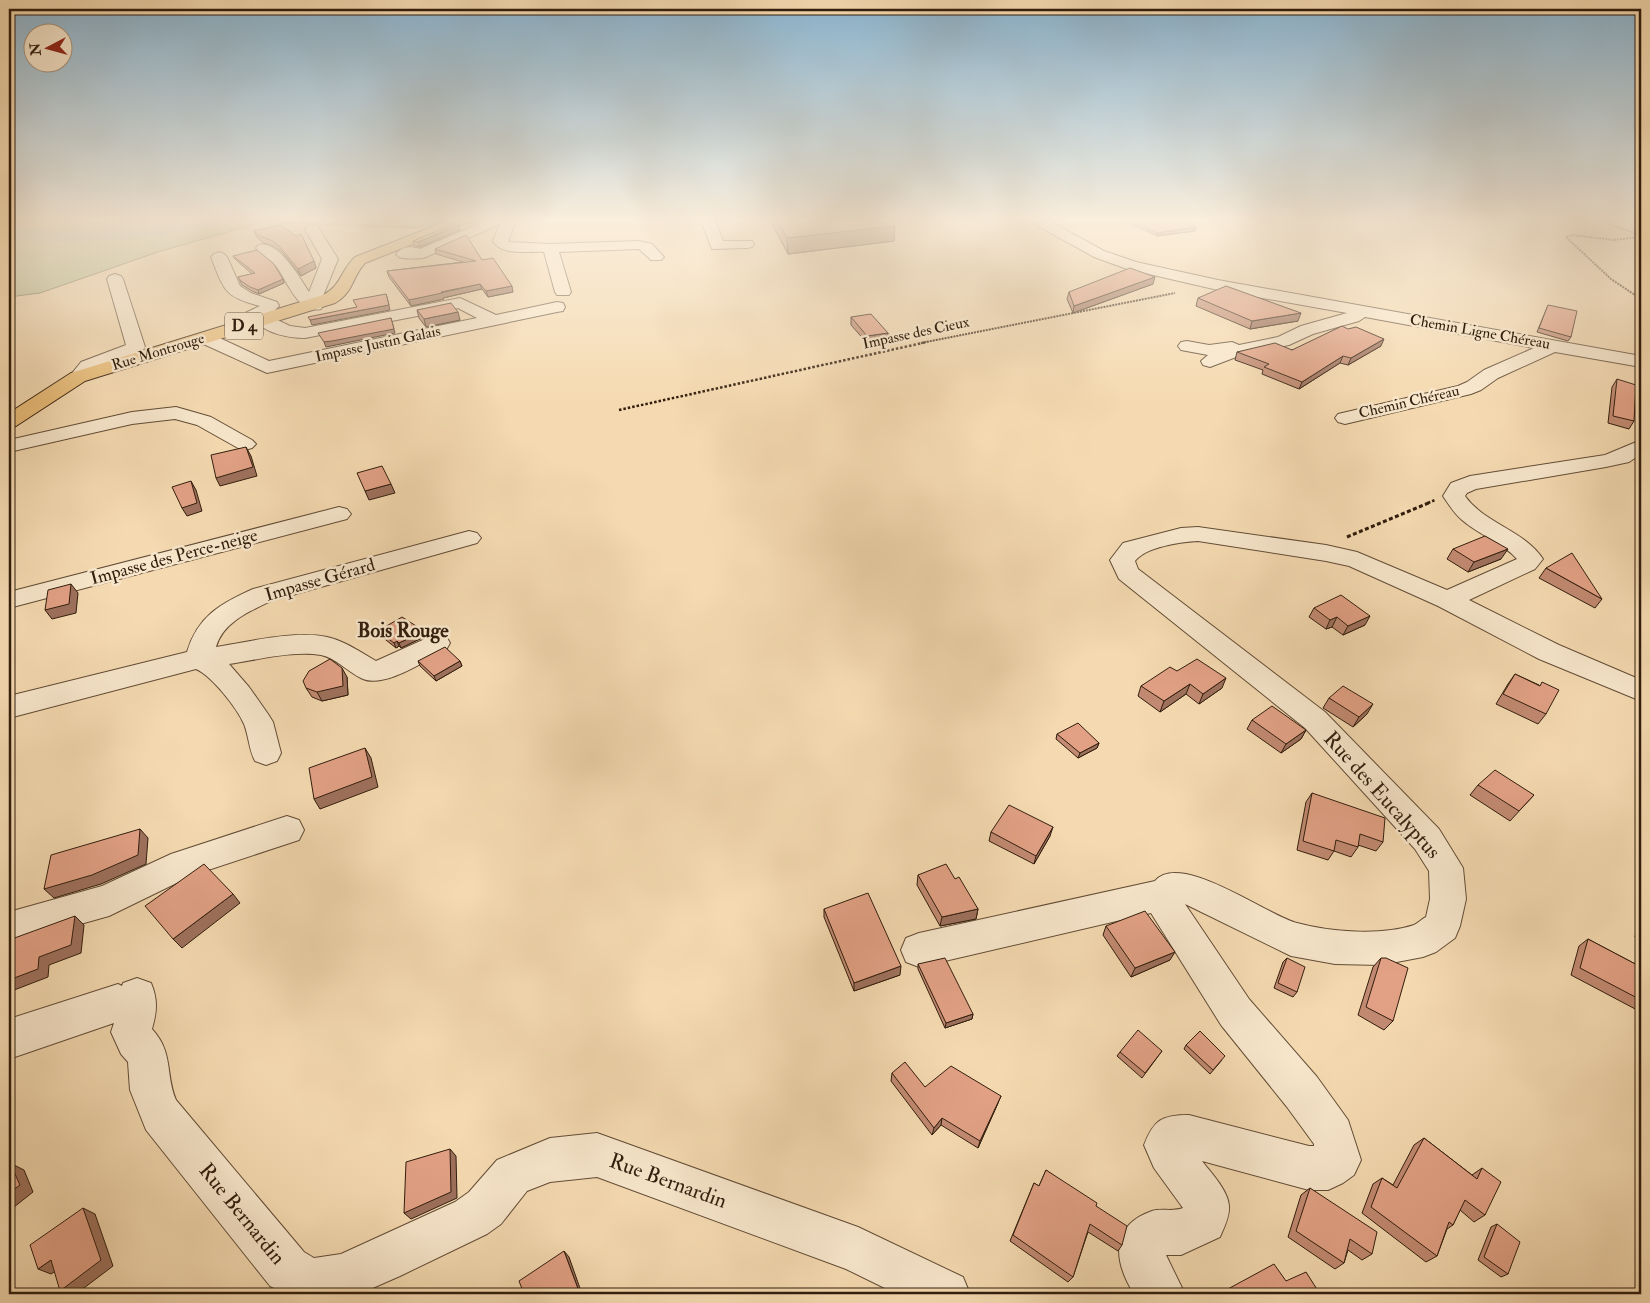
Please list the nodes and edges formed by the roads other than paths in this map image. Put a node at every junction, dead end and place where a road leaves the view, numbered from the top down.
1 (115, 279) dead end
2 (227, 279) edge
3 (292, 279) edge
4 (322, 279) edge
5 (348, 279) edge
6 (556, 279) edge
7 (1187, 279) edge
8 (312, 303) junction
9 (1362, 311) junction
10 (264, 320) junction
11 (493, 320) junction
12 (237, 328) junction
13 (1307, 330) junction
14 (205, 338) junction
15 (1187, 346) dead end
16 (1553, 346) junction
17 (1210, 361) dead end
18 (1641, 362) edge
19 (78, 377) junction
20 (1345, 418) dead end
21 (9, 422) edge
22 (245, 444) dead end
23 (9, 446) edge
24 (1641, 446) edge
25 (339, 514) dead end
26 (469, 538) dead end
27 (9, 600) edge
28 (1447, 600) junction
29 (436, 642) dead end
30 (198, 659) junction
31 (1641, 691) edge
32 (9, 707) edge
33 (266, 753) dead end
34 (287, 830) dead end
35 (1166, 894) junction
36 (9, 928) edge
37 (919, 950) dead end
38 (9, 1039) edge
39 (946, 1294) edge
40 (1161, 1294) edge

1 - 19 street
2 - 12 street
3 - 8 street
4 - 8 street
5 - 8 main road, Rue Montrouge / D 4
6 - 11 street, Impasse Justin Galais
7 - 9 street, Chemin Ligne Chéreau
8 - 10 main road, Rue Montrouge / D 4
9 - 13 street
9 - 16 street, Chemin Ligne Chéreau
10 - 11 street
10 - 12 main road, Rue Montrouge / D 4
11 - 14 street, Impasse Justin Galais
12 - 14 main road, Rue Montrouge / D 4
13 - 15 street
13 - 17 street
14 - 19 main road, Rue Montrouge / D 4
16 - 18 street, Chemin Ligne Chéreau
16 - 20 street, Chemin Chéreau
19 - 21 main road, Rue Montrouge / D 4
22 - 23 street
24 - 28 street
25 - 27 street, Impasse des Perce-neige
26 - 30 street, Impasse Gérard
28 - 31 street, Rue des Eucalyptus
28 - 35 street, Rue des Eucalyptus
29 - 30 street
30 - 32 street
30 - 33 street
34 - 36 street
35 - 37 street
35 - 40 street
38 - 39 street, Rue Bernardin

